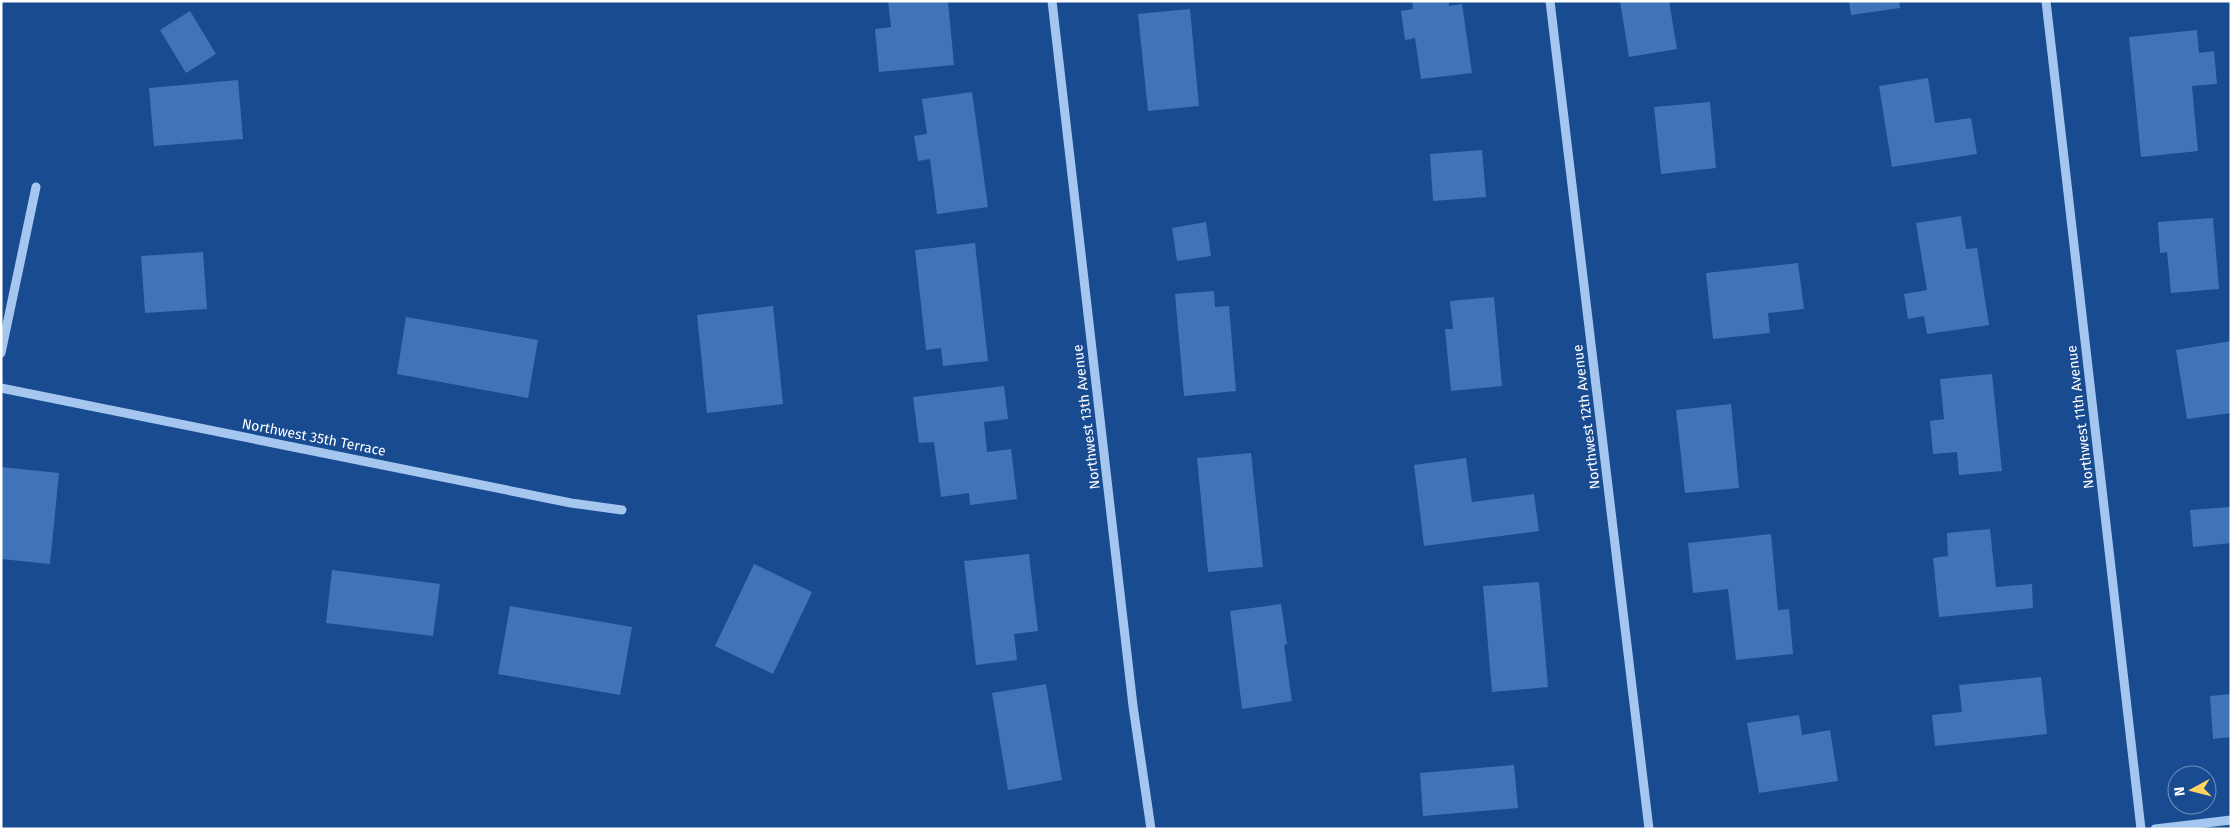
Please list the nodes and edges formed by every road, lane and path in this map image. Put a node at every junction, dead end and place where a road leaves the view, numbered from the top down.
1 (1052, 1) edge
2 (1550, 1) edge
3 (2046, 1) edge
4 (36, 187) dead end
5 (1, 353) edge
6 (1, 388) edge
7 (622, 510) dead end
8 (2231, 820) edge
9 (1151, 829) edge
10 (1649, 829) edge
11 (2142, 829) edge
12 (2156, 829) edge

1 - 9 street, Northwest 13th Avenue
2 - 10 street, Northwest 12th Avenue
3 - 11 street, Northwest 11th Avenue
4 - 5 street
6 - 7 street, Northwest 35th Terrace
8 - 12 street

